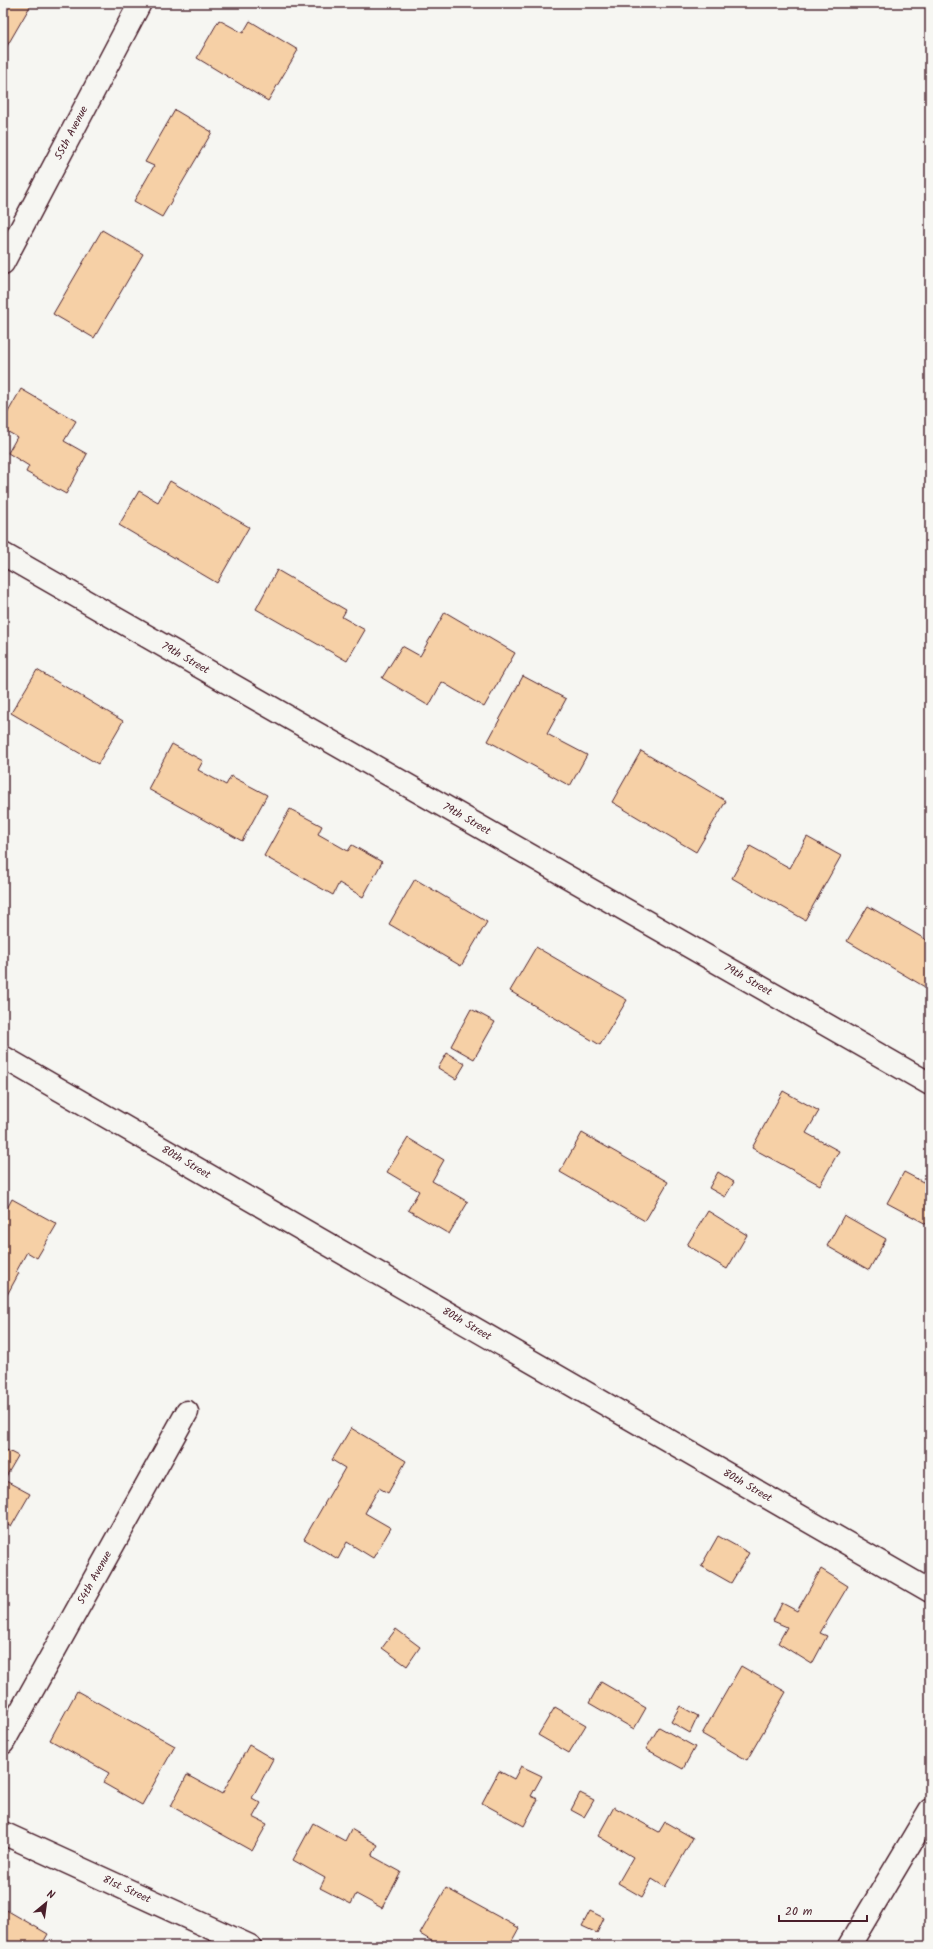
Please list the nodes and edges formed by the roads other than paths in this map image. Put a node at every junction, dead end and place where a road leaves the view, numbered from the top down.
1 (140, 3) edge
2 (3, 263) edge
3 (3, 554) edge
4 (3, 1057) edge
5 (930, 1084) edge
6 (187, 1412) dead end
7 (930, 1592) edge
8 (3, 1743) edge
9 (930, 1810) edge
10 (3, 1833) edge
11 (250, 1946) edge
12 (849, 1946) edge

1 - 2 street, 55th Avenue
3 - 5 street, 79th Street
4 - 7 street, 80th Street
6 - 8 street, 54th Avenue
9 - 12 street
10 - 11 street, 81st Street

